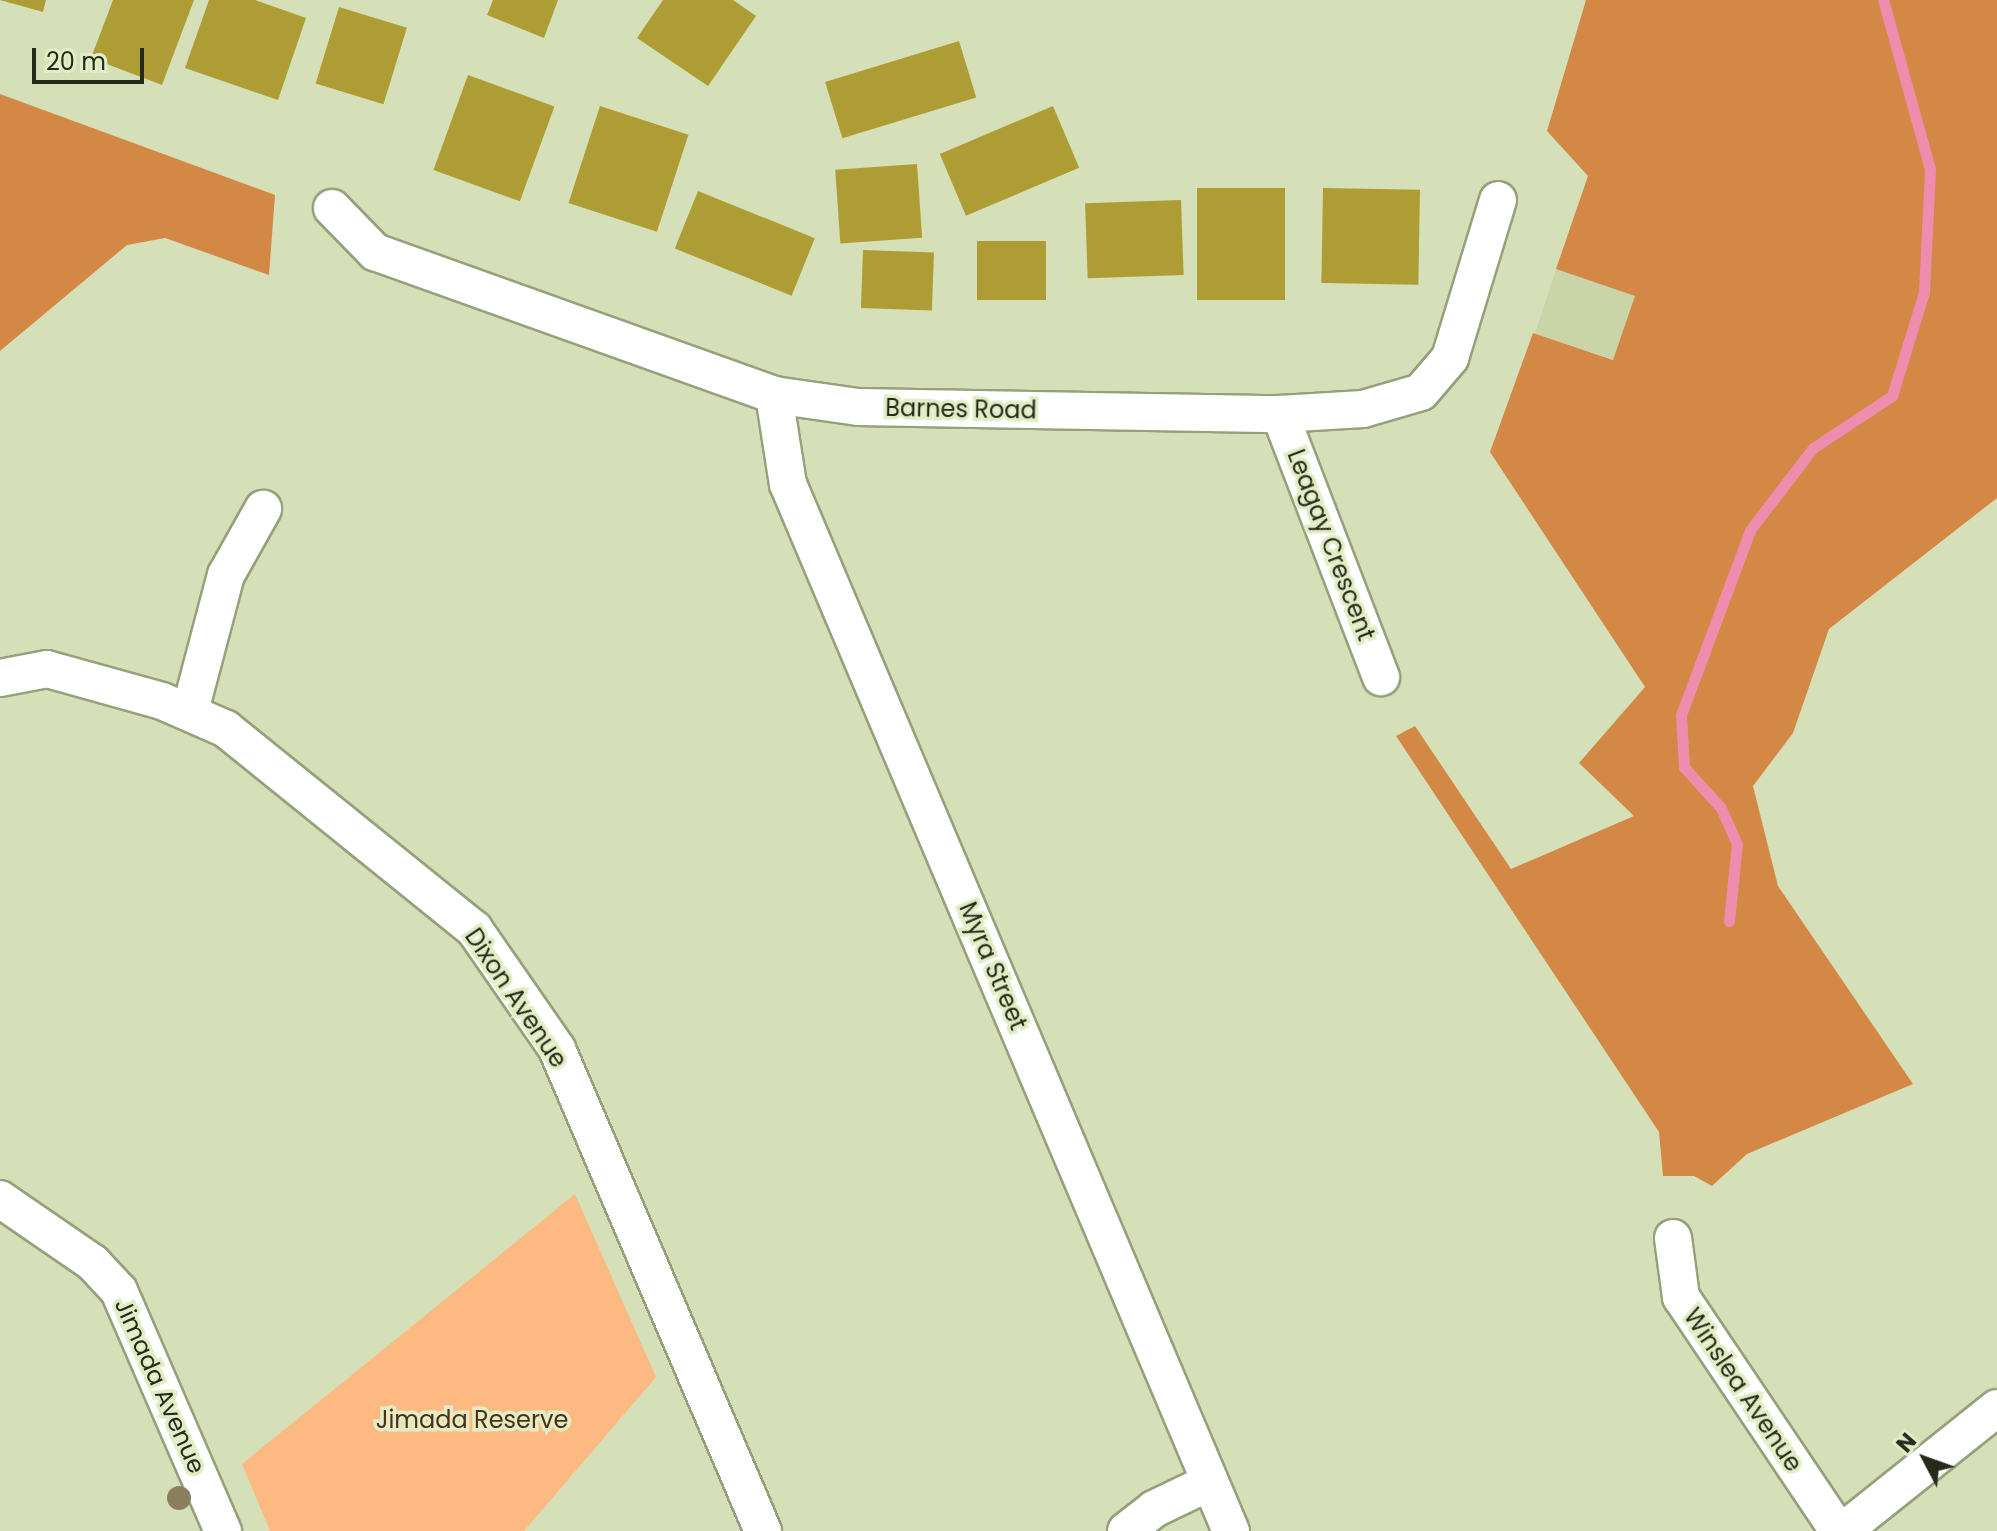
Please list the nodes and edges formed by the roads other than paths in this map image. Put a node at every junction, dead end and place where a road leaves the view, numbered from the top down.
1 (1498, 200) dead end
2 (332, 208) dead end
3 (774, 395) junction
4 (1280, 414) junction
5 (263, 509) dead end
6 (1381, 677) dead end
7 (0, 678) edge
8 (190, 711) junction
9 (0, 1199) edge
10 (1673, 1238) dead end
11 (1997, 1408) edge
12 (1210, 1482) junction
13 (223, 1531) edge
14 (763, 1531) edge
15 (1126, 1531) edge
16 (1231, 1531) edge
17 (1841, 1531) edge

1 - 4 street, Barnes Road
2 - 3 street, Barnes Road
3 - 4 street, Barnes Road
3 - 12 street, Myra Street
4 - 6 street, Leagay Crescent
5 - 8 street
7 - 8 street, Dixon Avenue
8 - 14 street, Dixon Avenue
9 - 13 street, Jimada Avenue
10 - 17 street, Winslea Avenue
11 - 17 street
12 - 15 street
12 - 16 street, Myra Street

